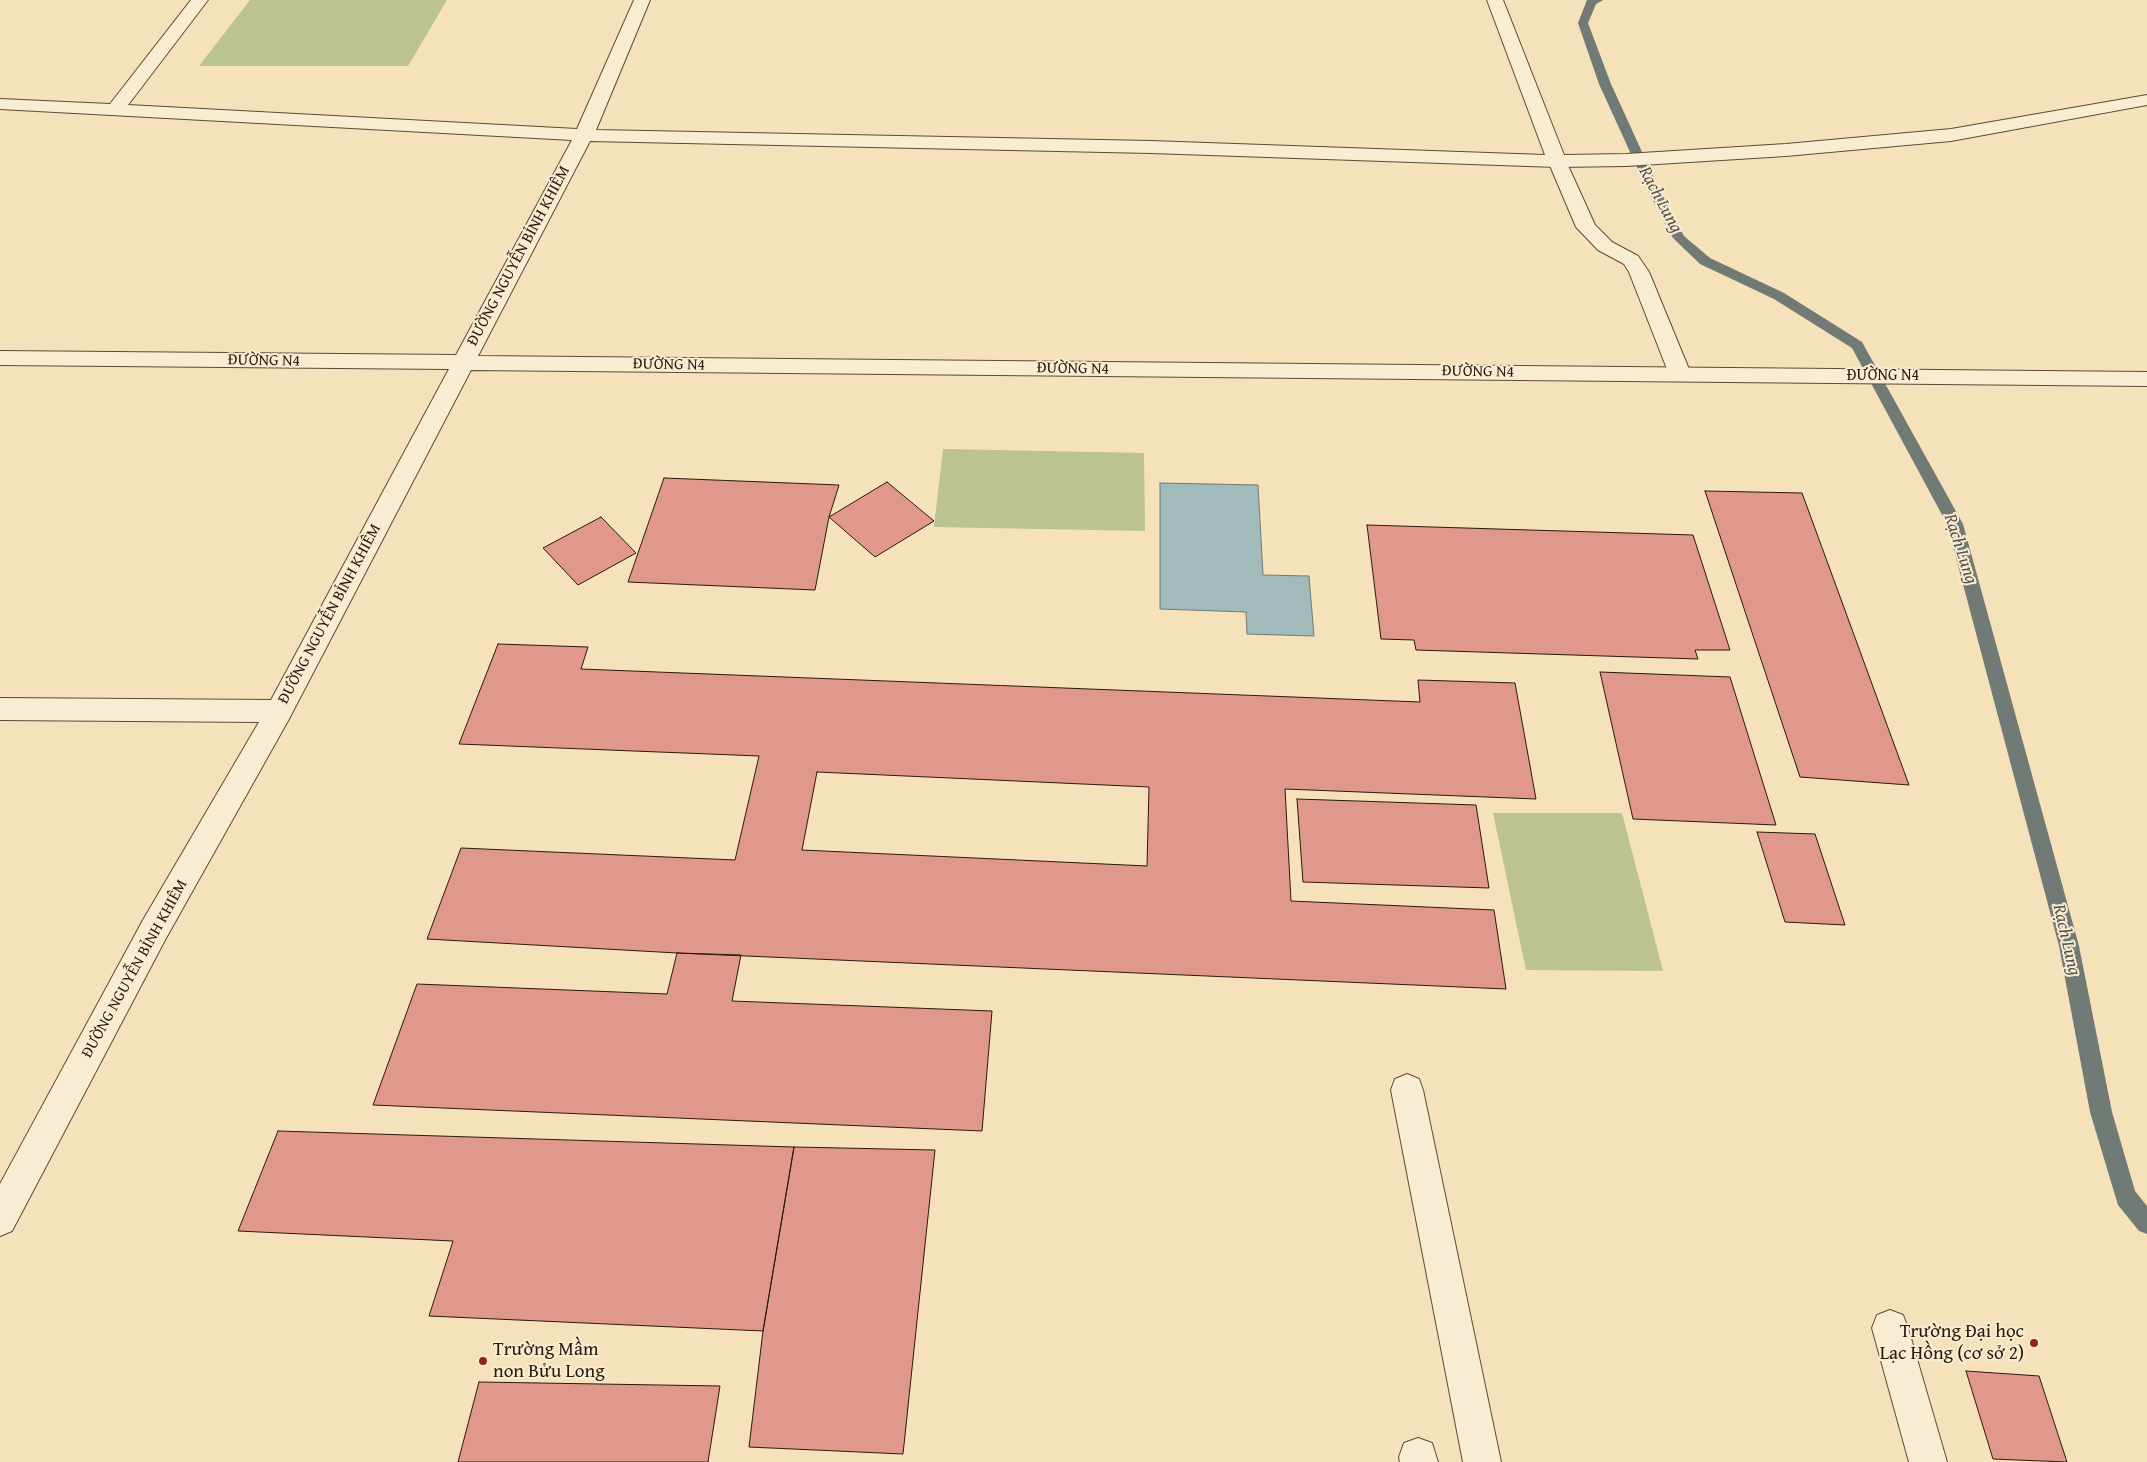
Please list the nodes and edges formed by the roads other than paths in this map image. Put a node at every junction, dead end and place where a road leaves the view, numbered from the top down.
1 (200, 0) edge
2 (642, 0) edge
3 (1494, 0) edge
4 (2147, 100) edge
5 (0, 104) edge
6 (115, 110) junction
7 (584, 135) junction
8 (1557, 160) junction
9 (0, 358) edge
10 (462, 363) junction
11 (1680, 374) junction
12 (2147, 379) edge
13 (0, 709) edge
14 (279, 711) junction
15 (1407, 1090) dead end
16 (0, 1219) edge
17 (1890, 1328) dead end
18 (1482, 1462) edge
19 (1928, 1462) edge

1 - 6 street
2 - 7 street, ĐƯỜNG NGUYỄN BỈNH KHIÊM
3 - 8 street
4 - 8 street
5 - 6 street
6 - 7 street
7 - 8 street
7 - 10 street, ĐƯỜNG NGUYỄN BỈNH KHIÊM
8 - 11 street
9 - 10 street, ĐƯỜNG N4
10 - 11 street, ĐƯỜNG N4
10 - 14 street, ĐƯỜNG NGUYỄN BỈNH KHIÊM
11 - 12 street, ĐƯỜNG N4
13 - 14 street
14 - 16 street, ĐƯỜNG NGUYỄN BỈNH KHIÊM
15 - 18 street
17 - 19 street

